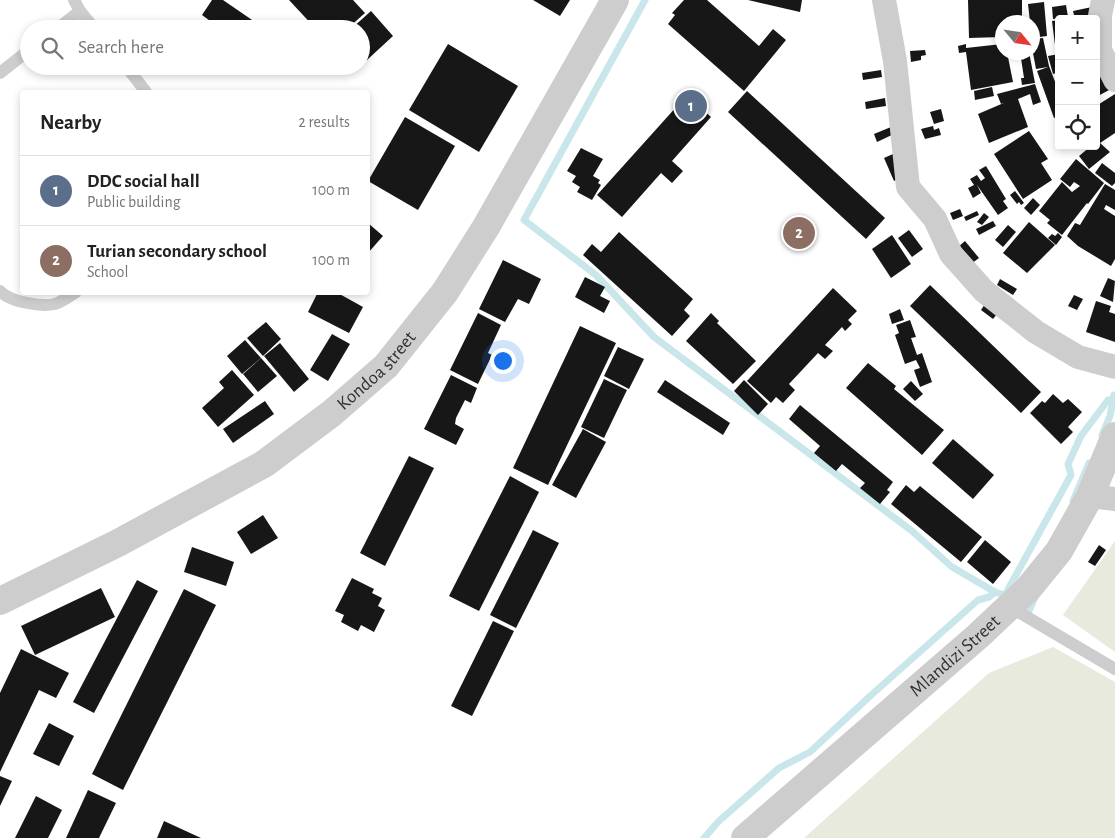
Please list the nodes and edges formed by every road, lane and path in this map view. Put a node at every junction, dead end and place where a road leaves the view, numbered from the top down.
1 (615, 0) edge
2 (884, 0) edge
3 (1103, 0) edge
4 (77, 6) edge
5 (65, 20) edge
6 (88, 20) edge
7 (20, 57) edge
8 (0, 72) edge
9 (133, 75) edge
10 (1115, 80) edge
11 (144, 90) edge
12 (71, 295) edge
13 (2, 298) edge
14 (1115, 367) edge
15 (1115, 436) edge
16 (1103, 498) edge
17 (0, 601) edge
18 (1010, 607) junction
19 (1115, 669) edge
20 (745, 838) edge

1 - 17 street, Kondoa street
2 - 14 street
3 - 10 street
4 - 5 lane
4 - 6 lane
7 - 8 lane
9 - 11 lane
12 - 13 lane
15 - 16 street, Mlandizi Street
16 - 18 street, Mlandizi Street
18 - 19 lane
18 - 20 street, Mlandizi Street

